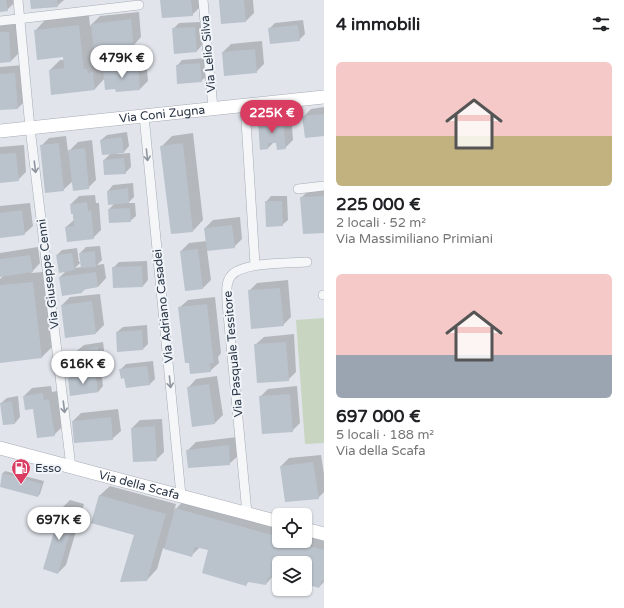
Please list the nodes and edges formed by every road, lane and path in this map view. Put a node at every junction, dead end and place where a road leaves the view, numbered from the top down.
1 (18, 0) edge
2 (203, 0) edge
3 (139, 5) dead end
4 (20, 18) junction
5 (0, 21) edge
6 (324, 96) edge
7 (245, 105) junction
8 (213, 108) junction
9 (144, 116) junction
10 (30, 128) junction
11 (0, 132) edge
12 (324, 186) edge
13 (298, 188) dead end
14 (307, 262) dead end
15 (255, 265) junction
16 (0, 448) edge
17 (71, 467) junction
18 (182, 495) junction
19 (247, 513) junction
20 (272, 520) edge
21 (312, 531) edge
22 (324, 534) edge

1 - 4 street, Via Giuseppe Cenni
2 - 8 street, Via Lelio Silva
3 - 4 street
4 - 5 street
4 - 10 street, Via Giuseppe Cenni
6 - 7 street, Via Coni Zugna
7 - 8 street, Via Coni Zugna
7 - 15 street
8 - 9 street, Via Coni Zugna
9 - 10 street, Via Coni Zugna
9 -> 18 street, Via Adriano Casadei
10 - 11 street, Via Coni Zugna
10 -> 17 street, Via Giuseppe Cenni
12 - 13 street
14 - 15 street, Via Pasquale Tessitore
15 - 19 street, Via Pasquale Tessitore
16 - 17 street, Via della Scafa
17 - 18 street, Via della Scafa
18 - 19 street, Via della Scafa
19 - 20 street, Via della Scafa
21 - 22 street

